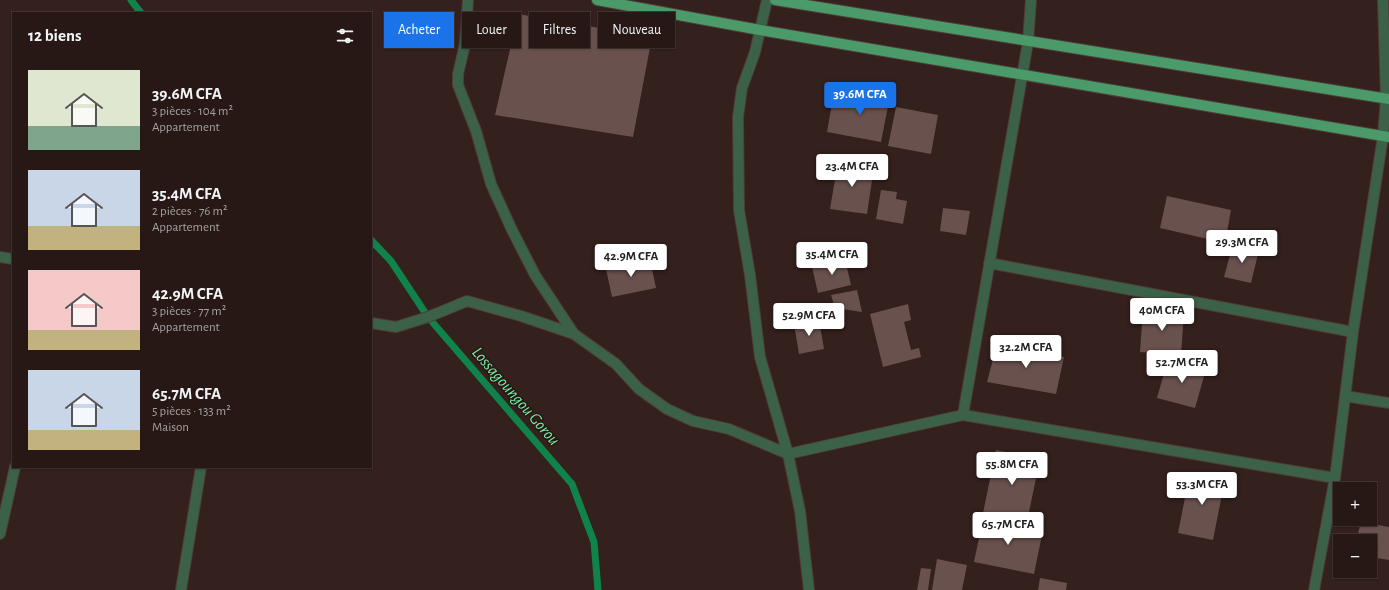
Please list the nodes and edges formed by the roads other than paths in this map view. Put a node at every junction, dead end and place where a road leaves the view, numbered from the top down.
1 (468, 0) edge
2 (597, 0) edge
3 (767, 0) edge
4 (775, 0) edge
5 (1031, 0) edge
6 (1383, 0) edge
7 (760, 30) junction
8 (1028, 42) junction
9 (1022, 73) junction
10 (1387, 98) edge
11 (1386, 137) edge
12 (0, 257) edge
13 (12, 259) edge
14 (990, 262) junction
15 (372, 323) edge
16 (1353, 332) junction
17 (574, 334) junction
18 (1345, 396) junction
19 (1389, 403) edge
20 (963, 415) junction
21 (788, 454) junction
22 (15, 468) edge
23 (201, 468) edge
24 (1335, 478) junction
25 (0, 534) edge
26 (181, 590) edge
27 (809, 590) edge
28 (1314, 590) edge

1 - 17 street
2 - 7 main road
3 - 7 street
4 - 8 main road
5 - 8 street
6 - 10 street
7 - 9 main road
7 - 21 street
8 - 9 street
8 - 10 main road
9 - 11 main road
9 - 14 street
10 - 11 street
11 - 16 street
12 - 13 street
14 - 16 street
14 - 20 street
15 - 17 street
16 - 18 street
17 - 21 street
18 - 19 street
18 - 24 street
20 - 21 street
20 - 24 street
21 - 27 street
22 - 25 street
23 - 26 street
24 - 28 street

